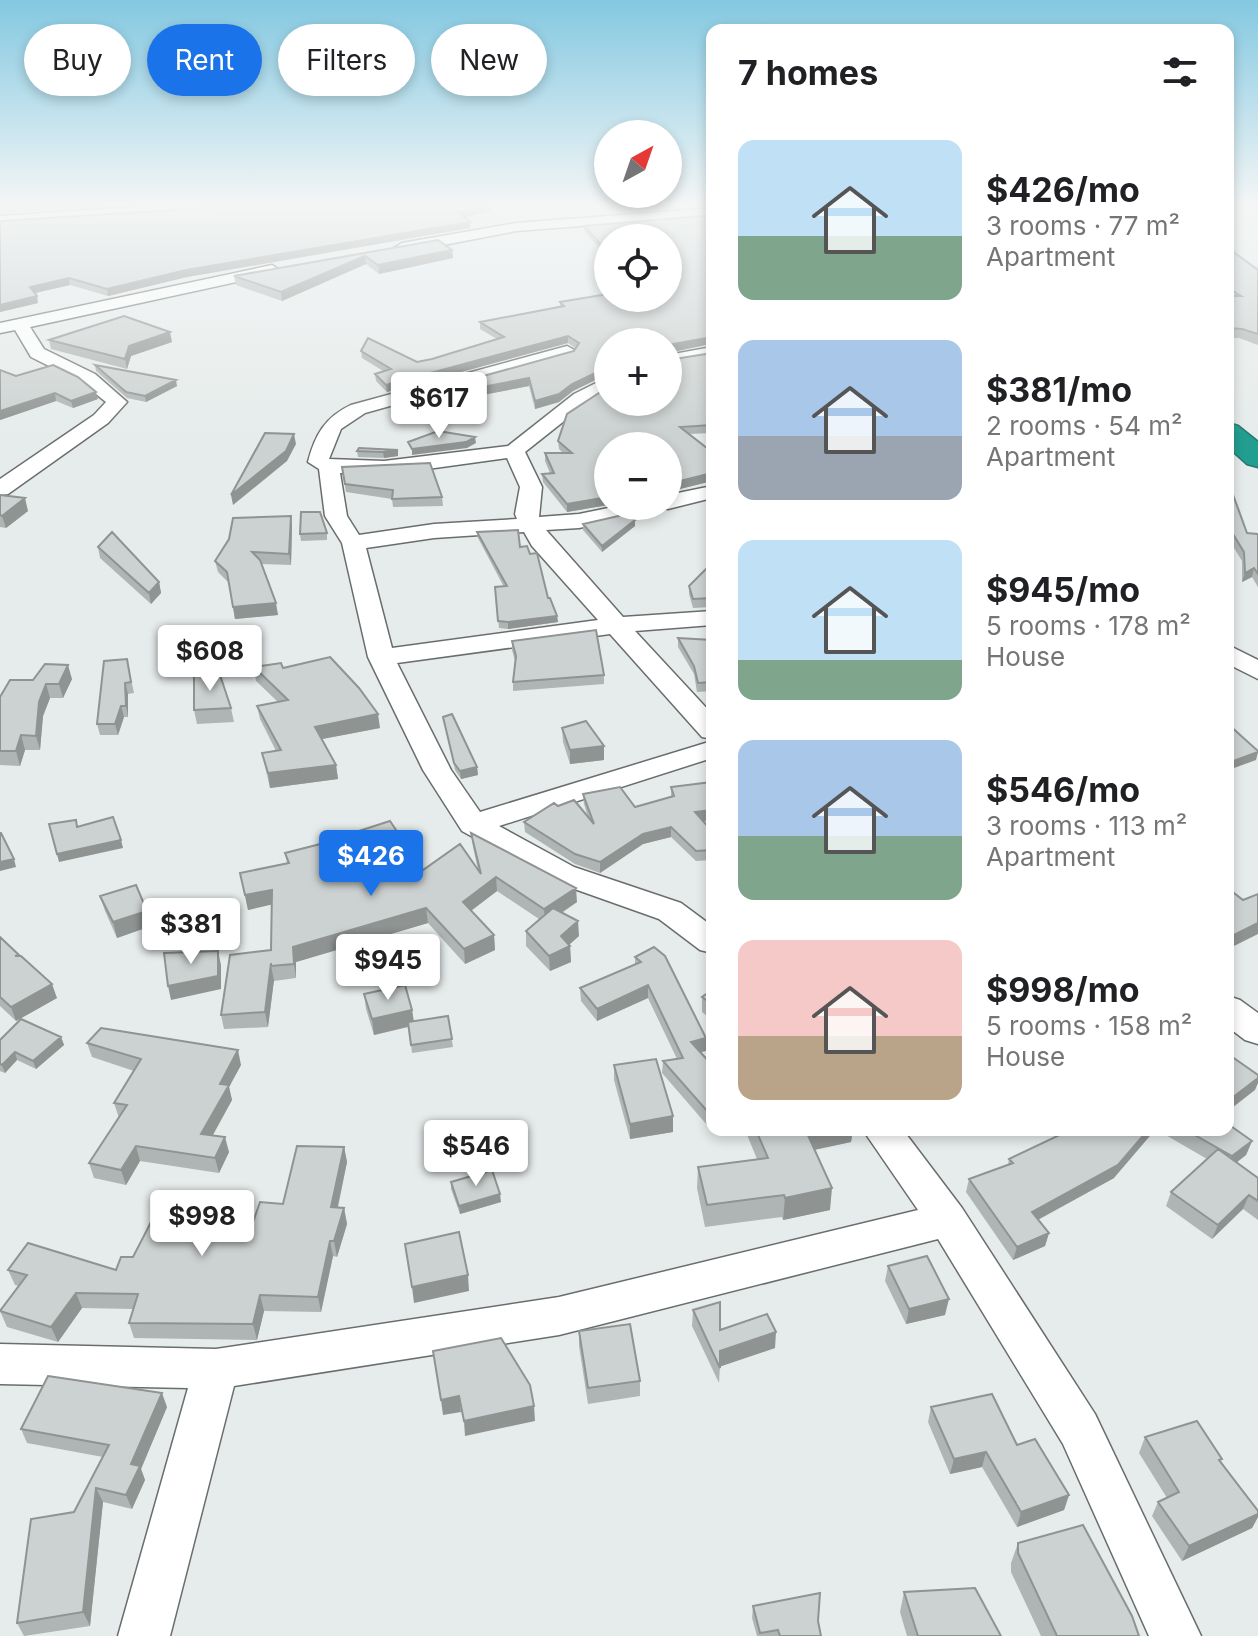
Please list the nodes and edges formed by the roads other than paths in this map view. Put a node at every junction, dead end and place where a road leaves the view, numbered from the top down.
1 (206, 282) edge
2 (10, 326) edge
3 (567, 351) edge
4 (706, 353) edge
5 (682, 357) edge
6 (594, 391) edge
7 (1234, 437) edge
8 (514, 451) junction
9 (1258, 458) edge
10 (329, 467) junction
11 (0, 489) edge
12 (706, 493) edge
13 (682, 499) edge
14 (594, 518) edge
15 (531, 525) junction
16 (353, 543) junction
17 (706, 618) edge
18 (618, 625) junction
19 (381, 657) junction
20 (1234, 657) edge
21 (1258, 671) edge
22 (706, 724) edge
23 (706, 751) edge
24 (473, 824) junction
25 (706, 938) edge
26 (1234, 1013) edge
27 (1258, 1031) edge
28 (886, 1136) edge
29 (948, 1220) junction
30 (0, 1364) edge
31 (216, 1369) junction
32 (144, 1636) edge
33 (1175, 1636) edge

1 - 2 street
2 - 11 street
3 - 10 street
4 - 5 street
6 - 8 street
7 - 9 highway
8 - 10 street
8 - 15 street
10 - 16 street
12 - 13 street
14 - 15 street
15 - 16 street
15 - 18 street
16 - 19 street
17 - 18 street
18 - 19 street
18 - 22 street
19 - 24 street
20 - 21 street
23 - 24 street
24 - 25 street
26 - 27 street
28 - 29 street
29 - 31 street
29 - 33 street
30 - 31 street
31 - 32 street

